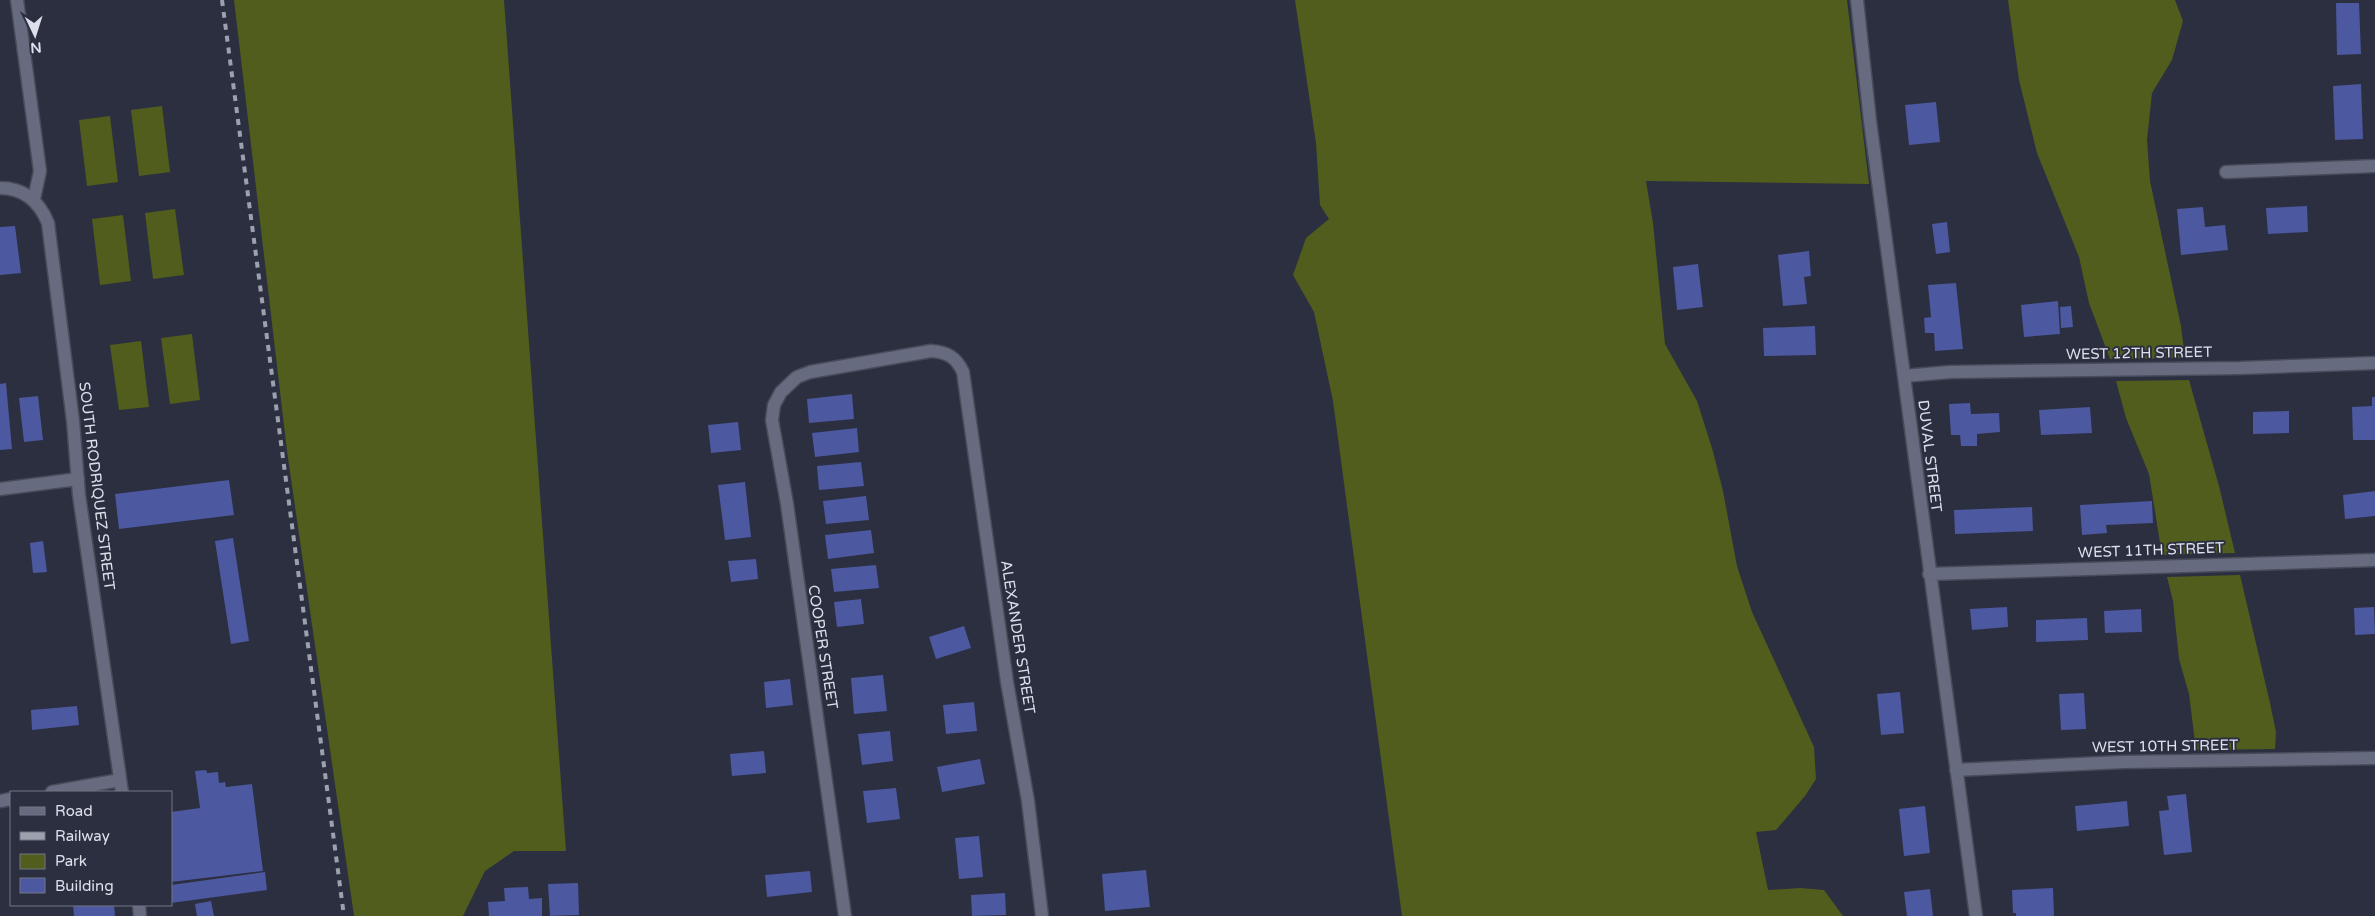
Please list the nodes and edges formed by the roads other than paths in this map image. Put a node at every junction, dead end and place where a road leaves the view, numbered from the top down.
1 (17, 0) edge
2 (1857, 0) edge
3 (2375, 166) edge
4 (2226, 172) dead end
5 (0, 188) edge
6 (29, 196) junction
7 (959, 363) joint
8 (2375, 363) edge
9 (1904, 376) junction
10 (78, 479) junction
11 (0, 490) edge
12 (2375, 560) edge
13 (1929, 574) junction
14 (2375, 758) edge
15 (1956, 770) junction
16 (121, 786) edge
17 (64, 791) edge
18 (845, 916) edge
19 (1042, 916) edge
20 (1976, 916) edge

1 - 6 street
2 - 9 street, DUVAL STREET
3 - 4 street
5 - 6 street
6 - 10 street, SOUTH RODRIQUEZ STREET
7 - 18 street, COOPER STREET
7 - 19 street, ALEXANDER STREET
8 - 9 street, WEST 12TH STREET
9 - 13 street, DUVAL STREET
10 - 11 street
10 - 16 street, SOUTH RODRIQUEZ STREET
12 - 13 street, WEST 11TH STREET
13 - 15 street, DUVAL STREET
14 - 15 street, WEST 10TH STREET
15 - 20 street, DUVAL STREET
16 - 17 street

